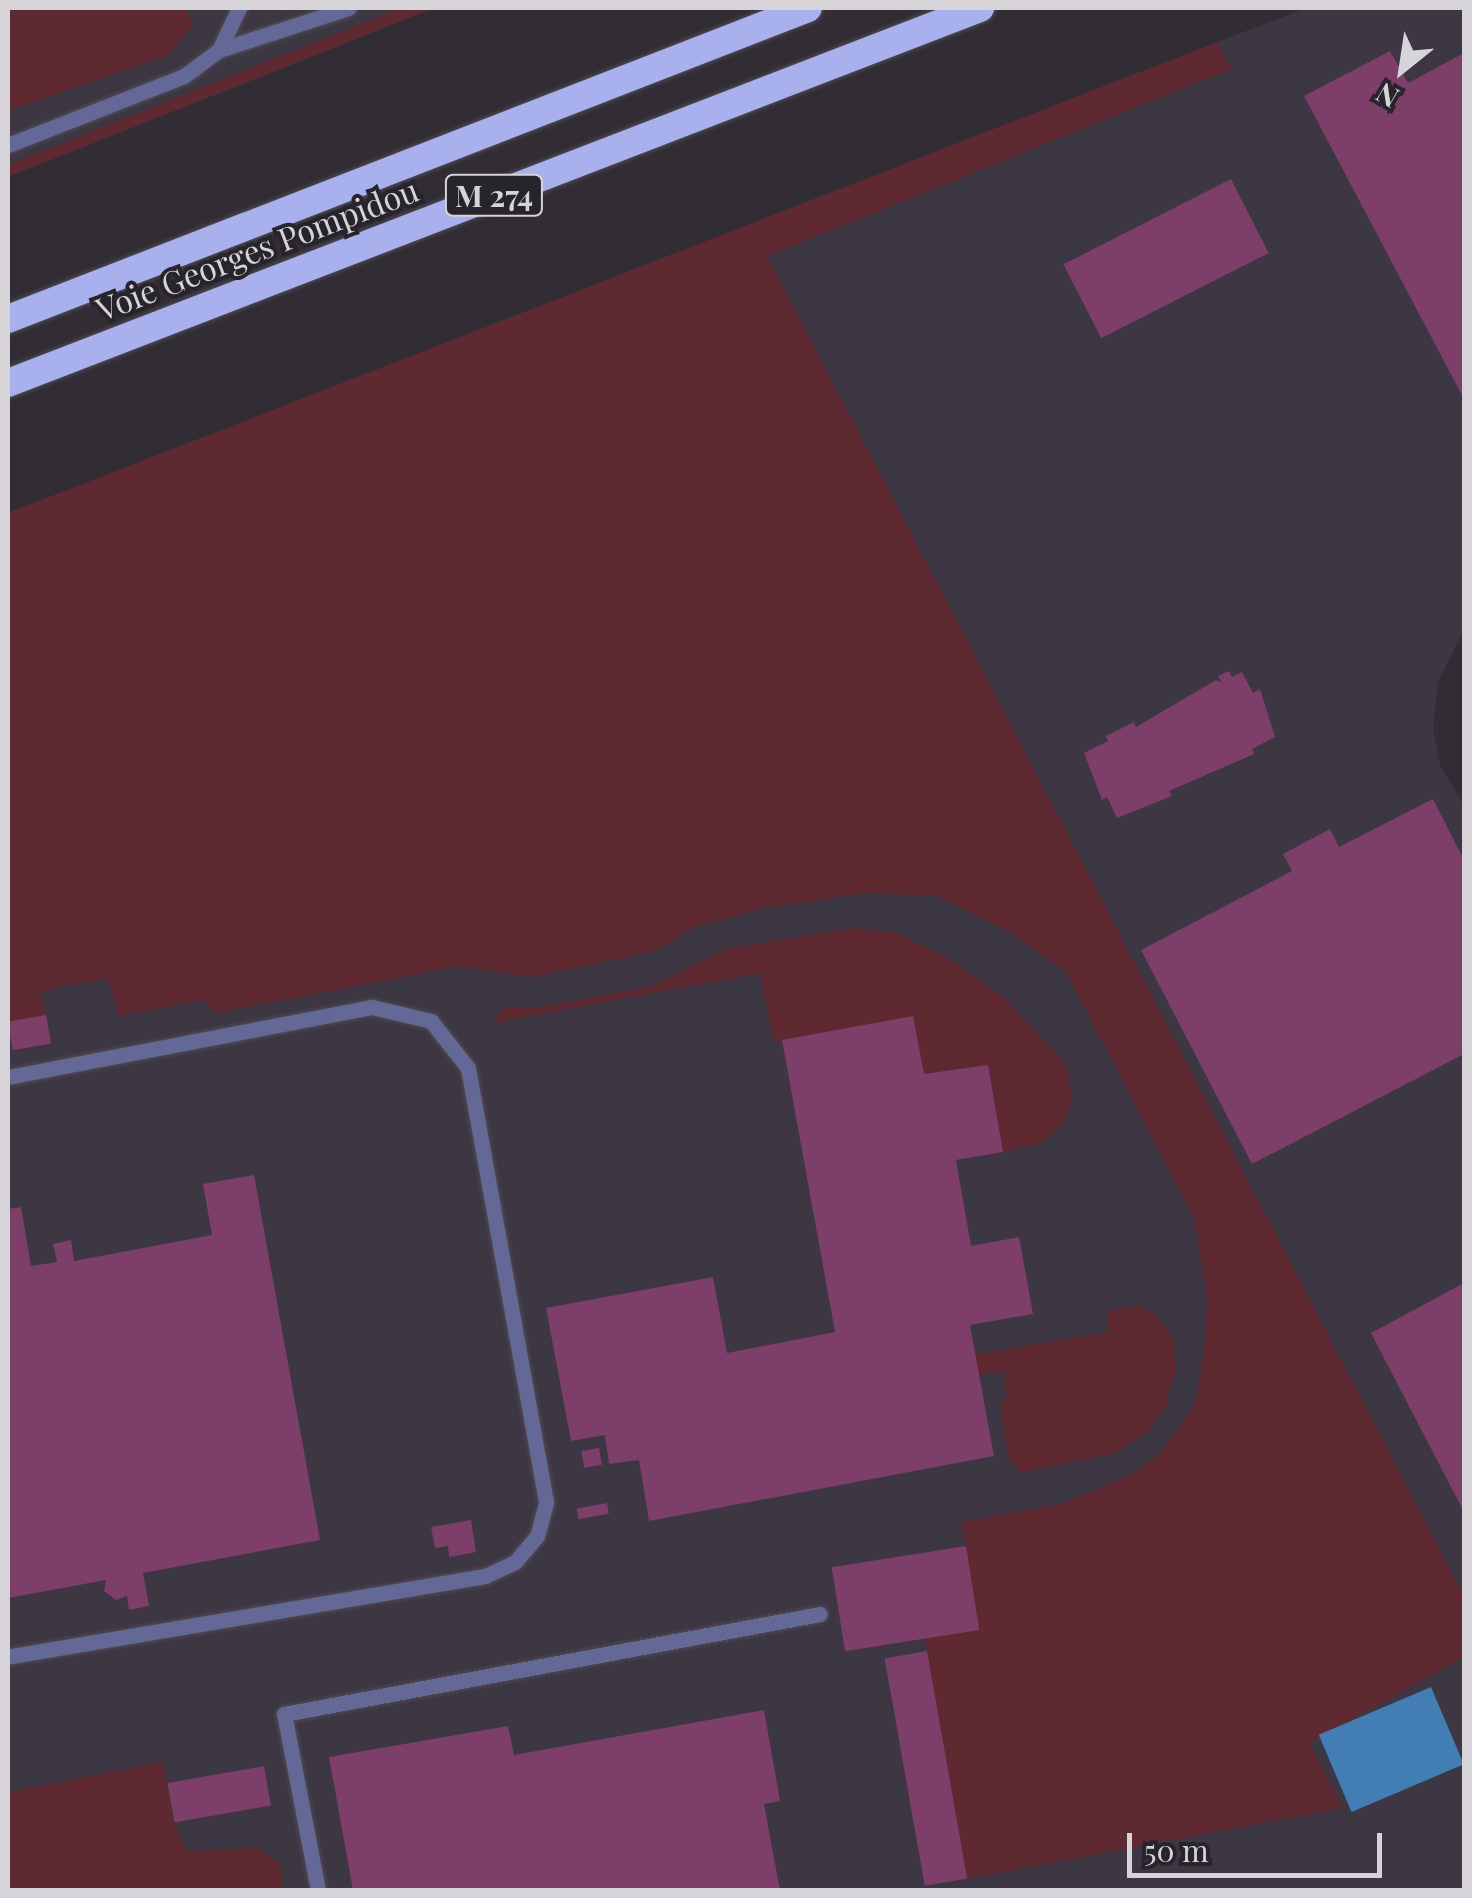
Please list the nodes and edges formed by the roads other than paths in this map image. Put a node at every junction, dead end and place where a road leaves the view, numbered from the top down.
1 (239, 8) edge
2 (348, 8) edge
3 (808, 8) edge
4 (980, 8) edge
5 (219, 50) junction
6 (8, 144) edge
7 (8, 319) edge
8 (8, 383) edge
9 (8, 1077) edge
10 (820, 1614) dead end
11 (8, 1656) edge
12 (318, 1890) edge

1 - 5 lane
2 - 5 lane
3 - 7 highway, Voie Georges Pompidou / M 274
4 - 8 highway, Voie Georges Pompidou / M 274
5 - 6 lane
9 - 11 lane
10 - 12 lane

